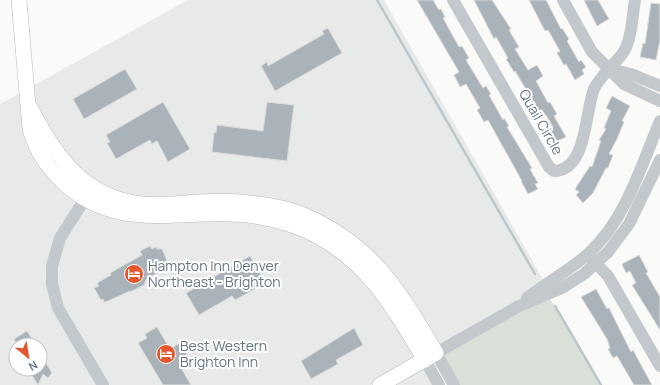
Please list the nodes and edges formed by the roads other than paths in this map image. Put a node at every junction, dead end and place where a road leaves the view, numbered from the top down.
1 (19, 0) edge
2 (453, 0) edge
3 (563, 0) edge
4 (635, 0) edge
5 (610, 69) junction
6 (660, 86) edge
7 (660, 101) edge
8 (28, 103) junction
9 (660, 121) edge
10 (660, 160) edge
11 (93, 188) junction
12 (84, 200) junction
13 (207, 208) junction
14 (587, 254) junction
15 (597, 264) junction
16 (519, 306) junction
17 (430, 356) junction
18 (660, 366) edge
19 (103, 385) edge
20 (380, 385) edge
21 (439, 385) edge
22 (454, 385) edge

1 - 8 main road
2 - 5 street, Quail Circle
3 - 5 street
4 - 5 street, Quail Circle
5 - 6 street
5 - 7 street
8 - 11 main road
8 - 12 main road
9 - 14 street
10 - 15 street
11 - 12 street
11 - 13 main road
12 - 13 main road
12 - 19 street
13 - 17 main road
14 - 15 street
14 - 16 street
15 - 16 street
15 - 18 street
16 - 17 street
17 - 20 main road
17 - 21 street
17 - 22 street

